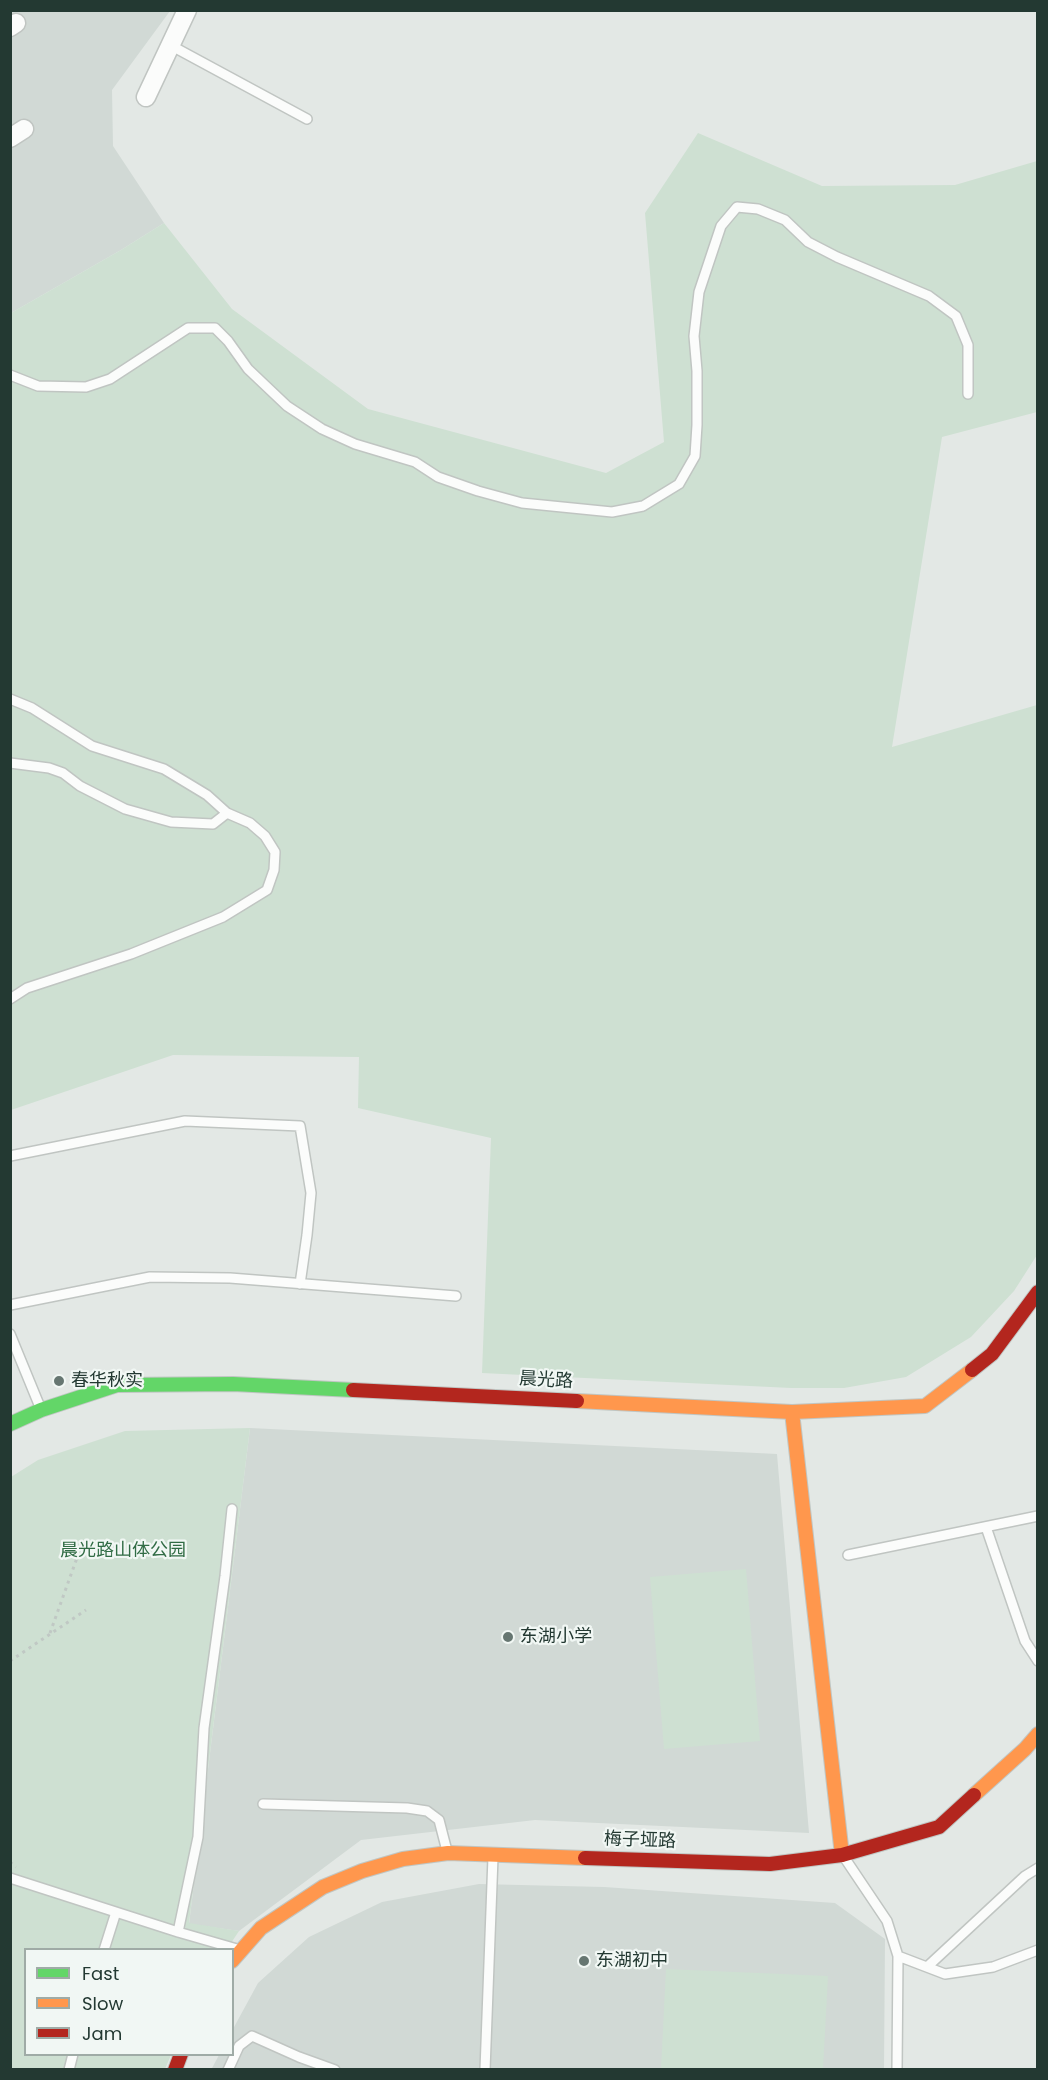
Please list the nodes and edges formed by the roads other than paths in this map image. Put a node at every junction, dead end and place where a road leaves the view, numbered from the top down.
1 (187, 10) edge
2 (170, 45) junction
3 (146, 97) dead end
4 (307, 119) dead end
5 (10, 375) edge
6 (968, 394) dead end
7 (10, 699) edge
8 (10, 763) edge
9 (227, 813) junction
10 (10, 999) edge
11 (10, 1156) edge
12 (300, 1284) junction
13 (1038, 1292) edge
14 (456, 1296) dead end
15 (10, 1305) edge
16 (10, 1334) edge
17 (116, 1399) dead end
18 (41, 1410) junction
19 (792, 1412) junction
20 (10, 1424) edge
21 (10, 1438) edge
22 (232, 1509) dead end
23 (1038, 1516) edge
24 (986, 1527) junction
25 (848, 1555) dead end
26 (1038, 1661) edge
27 (1038, 1734) edge
28 (263, 1804) dead end
29 (448, 1853) junction
30 (493, 1854) junction
31 (842, 1855) junction
32 (1038, 1868) edge
33 (10, 1878) edge
34 (116, 1912) junction
35 (178, 1932) junction
36 (105, 1948) edge
37 (218, 1948) edge
38 (1038, 1950) edge
39 (236, 1955) edge
40 (898, 1956) junction
41 (927, 1967) junction
42 (181, 2056) edge
43 (175, 2070) edge
44 (228, 2070) edge
45 (335, 2070) edge
46 (485, 2070) edge
47 (897, 2070) edge

1 - 2 street
2 - 3 street
2 - 4 lane
5 - 6 lane
7 - 9 lane
8 - 9 lane
9 - 10 lane
11 - 12 lane
12 - 14 lane
12 - 15 lane
13 - 19 street, 晨光路
16 - 18 lane
17 - 21 street
18 - 19 street, 晨光路
18 - 20 street, 晨光路
19 - 31 street
22 - 35 lane
23 - 24 lane
24 - 25 lane
24 - 26 lane
27 - 31 street, 梅子垭路
28 - 29 lane
29 - 30 street, 梅子垭路
29 - 39 street, 梅子垭路
30 - 31 street, 梅子垭路
30 - 46 lane
31 - 40 lane
32 - 41 lane
33 - 34 lane
34 - 35 lane
34 - 36 lane
35 - 37 lane
38 - 41 lane
40 - 41 lane
40 - 47 lane
42 - 43 street
44 - 45 lane

